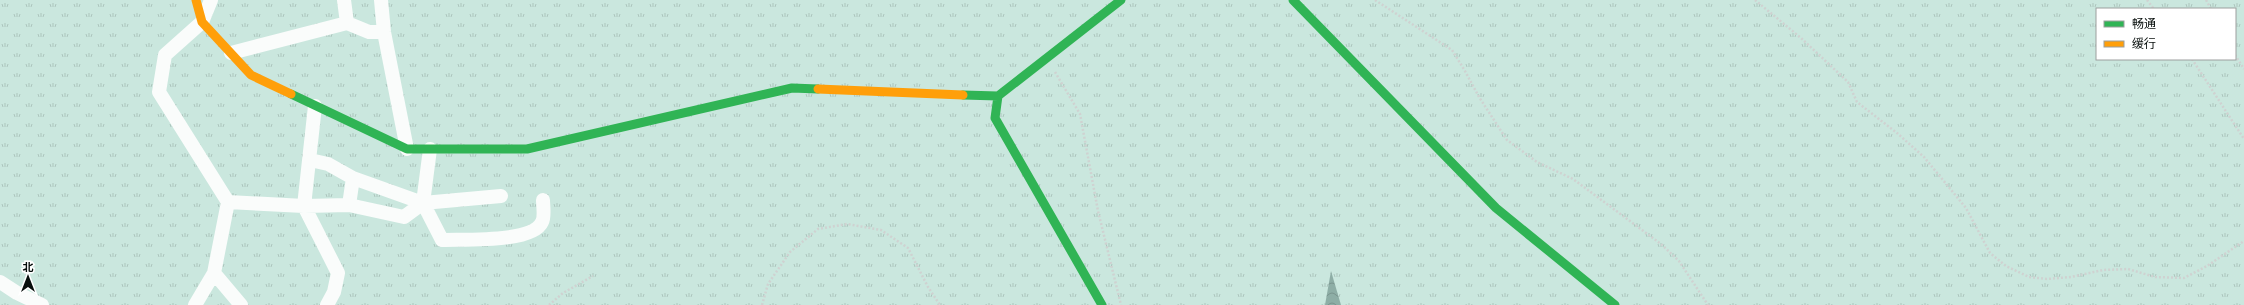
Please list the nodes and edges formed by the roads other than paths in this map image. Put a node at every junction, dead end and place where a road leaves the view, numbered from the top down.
1 (196, 0) edge
2 (211, 0) edge
3 (344, 0) edge
4 (380, 0) edge
5 (1121, 0) edge
6 (1293, 0) edge
7 (202, 22) junction
8 (347, 23) junction
9 (384, 32) junction
10 (231, 53) junction
11 (998, 96) junction
12 (315, 106) junction
13 (407, 149) junction
14 (430, 149) junction
15 (310, 160) junction
16 (353, 178) junction
17 (501, 196) dead end
18 (543, 200) dead end
19 (228, 202) junction
20 (423, 203) junction
21 (304, 206) junction
22 (349, 206) junction
23 (214, 273) junction
24 (0, 282) edge
25 (42, 305) edge
26 (195, 305) edge
27 (241, 305) edge
28 (327, 305) edge
29 (1102, 305) edge
30 (1614, 305) edge

1 - 7 street
2 - 7 street
3 - 8 street
4 - 9 street
5 - 11 street
6 - 30 street
7 - 10 street
7 - 19 street
8 - 9 street
8 - 10 street
9 - 13 street
10 - 12 street
11 - 14 street
11 - 29 street
12 - 13 street
12 - 15 street
13 - 14 street
14 - 20 street
15 - 16 street
15 - 21 street
16 - 20 street
16 - 22 street
17 - 20 street
18 - 20 street
19 - 21 street
19 - 23 street
20 - 22 street
21 - 22 street
21 - 28 street
23 - 26 street
23 - 27 street
24 - 25 street

